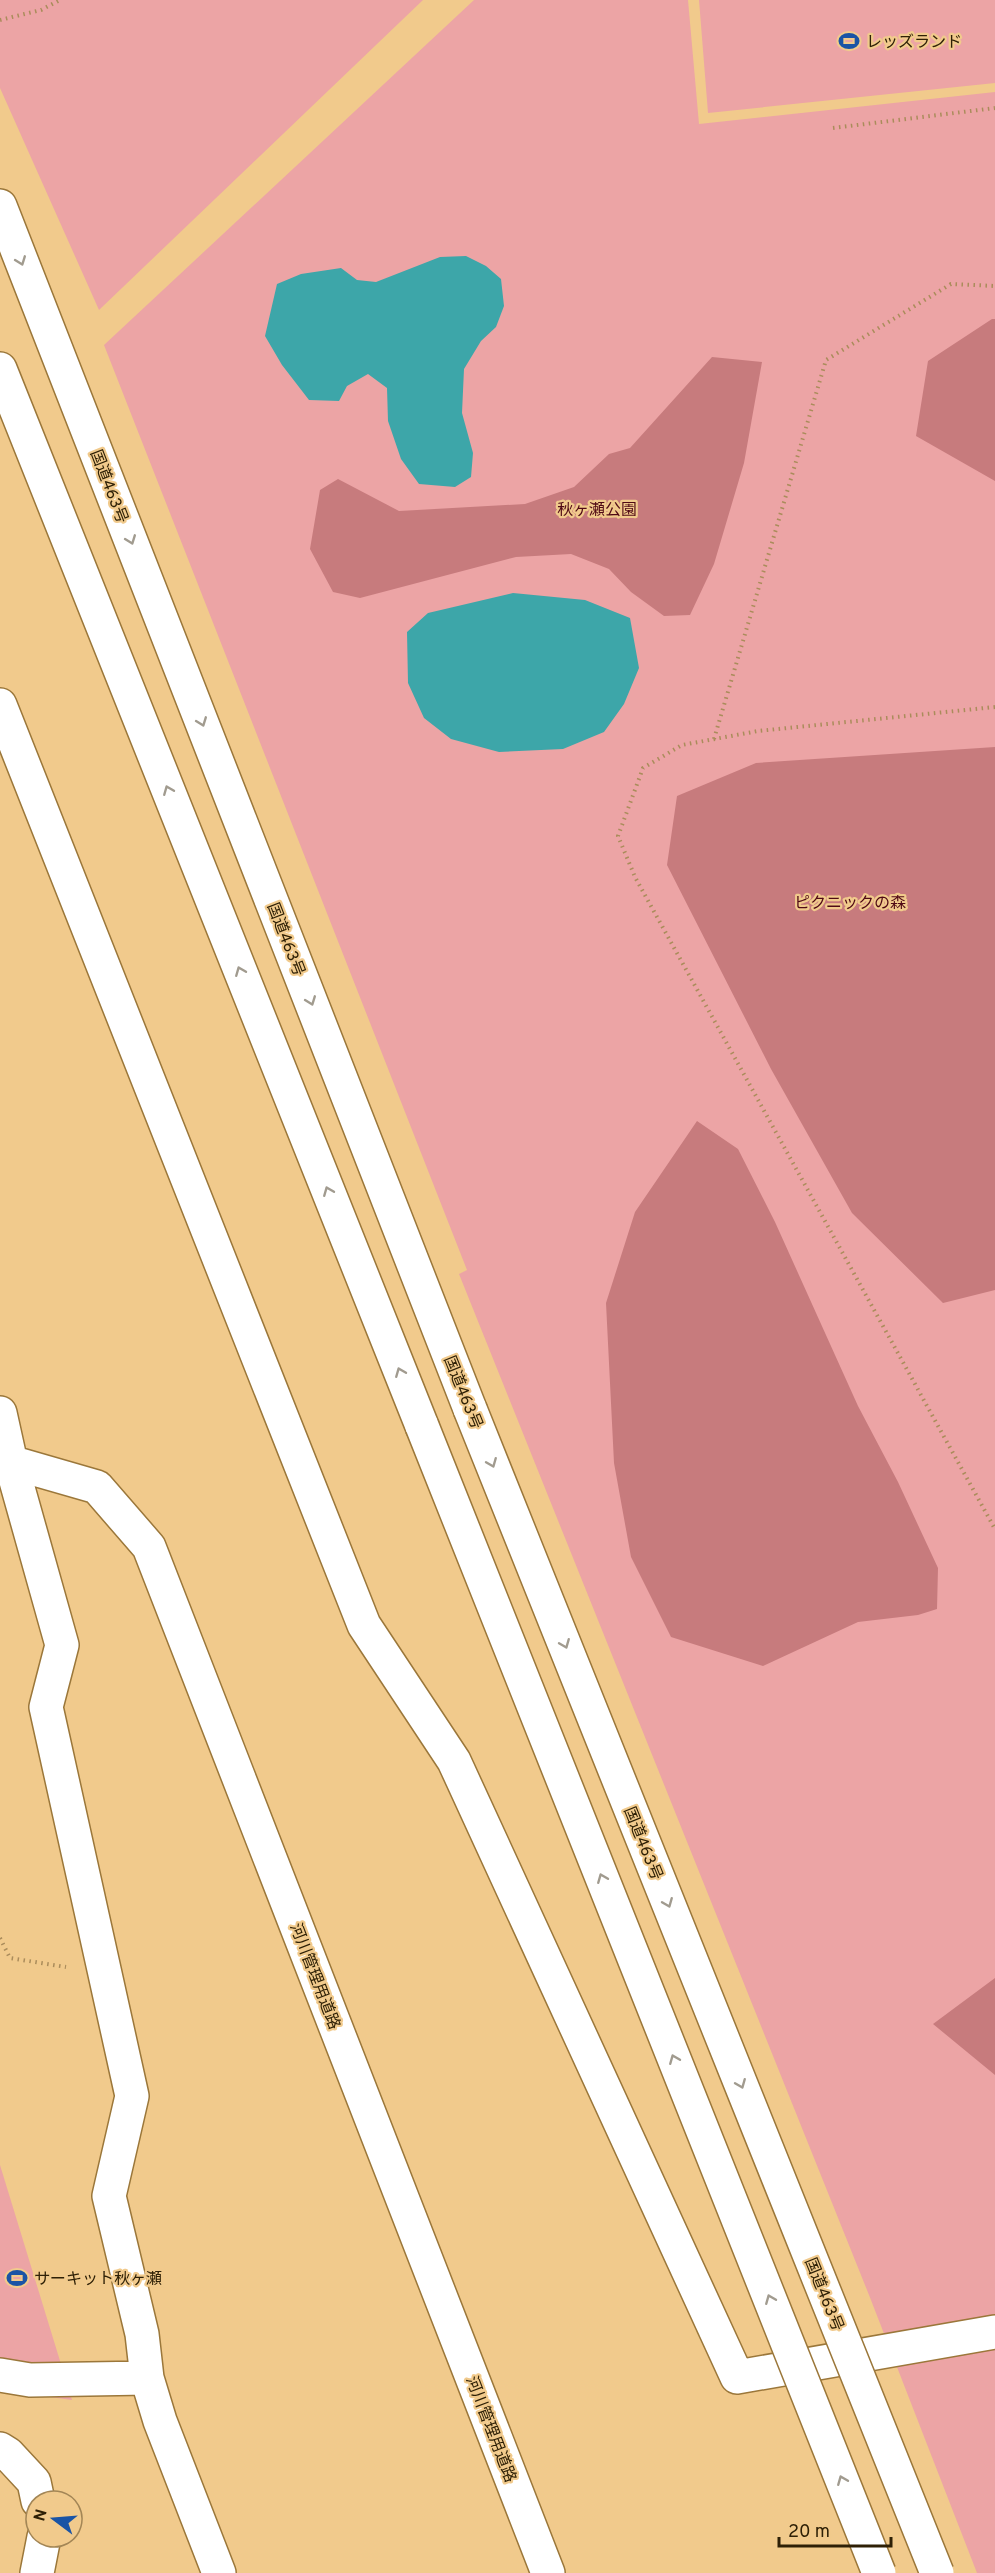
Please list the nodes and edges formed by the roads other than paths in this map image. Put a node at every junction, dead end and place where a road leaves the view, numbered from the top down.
1 (0, 206) edge
2 (0, 369) edge
3 (0, 705) edge
4 (0, 1413) edge
5 (6, 1461) edge
6 (995, 2332) edge
7 (0, 2374) edge
8 (147, 2378) junction
9 (0, 2449) edge
10 (35, 2489) edge
11 (42, 2549) edge
12 (37, 2573) edge
13 (219, 2573) edge
14 (548, 2573) edge
15 (879, 2573) edge
16 (937, 2573) edge

1 -> 16 main road, 国道463号, bridge
15 -> 2 main road, bridge
3 - 6 main road
4 - 5 main road
5 - 8 main road
5 - 14 main road, 河川管理用道路
7 - 8 main road
8 - 13 main road
9 - 10 main road
11 - 12 main road

